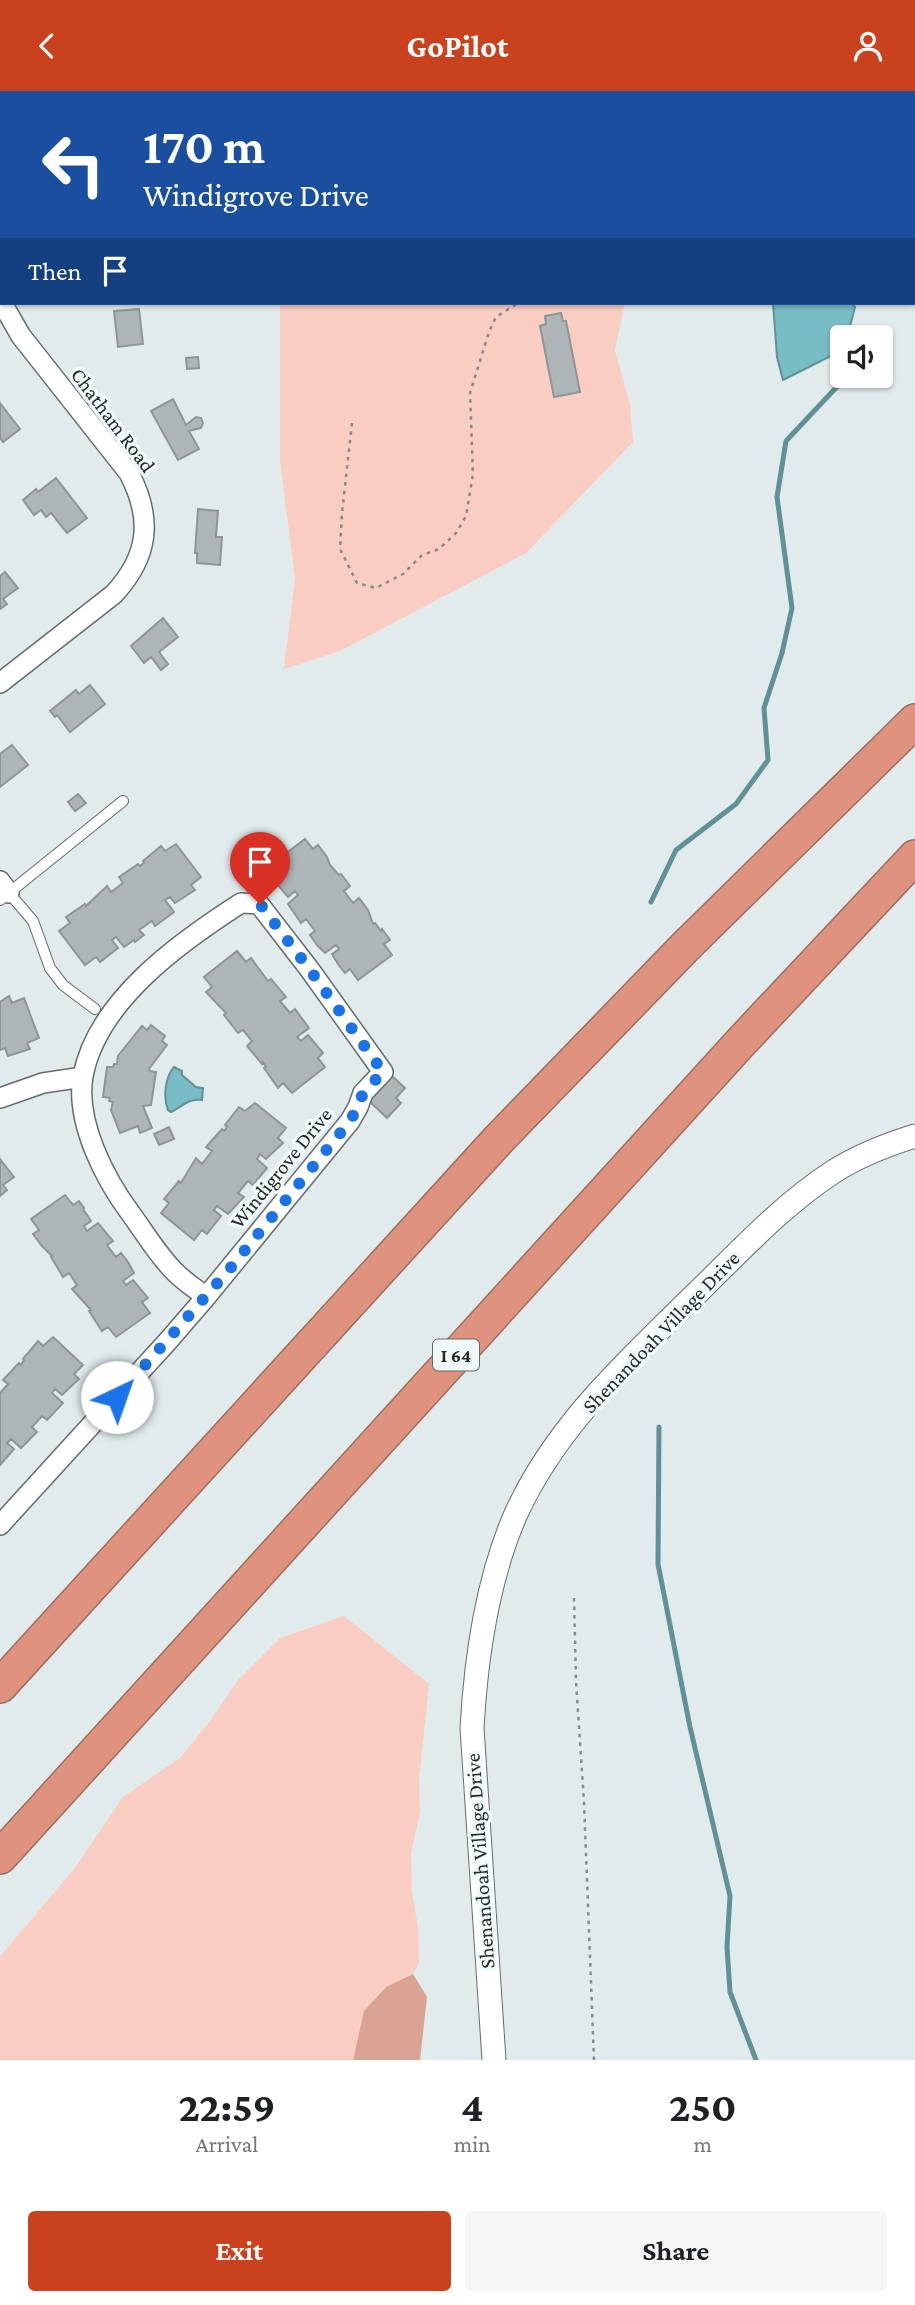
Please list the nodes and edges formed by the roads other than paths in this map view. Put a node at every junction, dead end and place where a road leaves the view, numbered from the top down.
1 (4, 305) edge
2 (0, 683) edge
3 (915, 721) edge
4 (123, 801) dead end
5 (915, 857) edge
6 (3, 891) edge
7 (95, 1009) dead end
8 (83, 1077) junction
9 (0, 1098) edge
10 (915, 1136) edge
11 (206, 1297) junction
12 (0, 1525) edge
13 (0, 1686) edge
14 (0, 1857) edge
15 (494, 2060) edge

1 - 2 street, Chatham Road
3 - 13 highway
4 - 6 lane
5 - 14 highway, I 64
6 - 7 lane
8 - 9 street
8 - 11 street, Windigrove Drive
8 - 11 street, Windigrove Drive
10 - 15 street, Shenandoah Village Drive
11 - 12 street, Windigrove Drive

